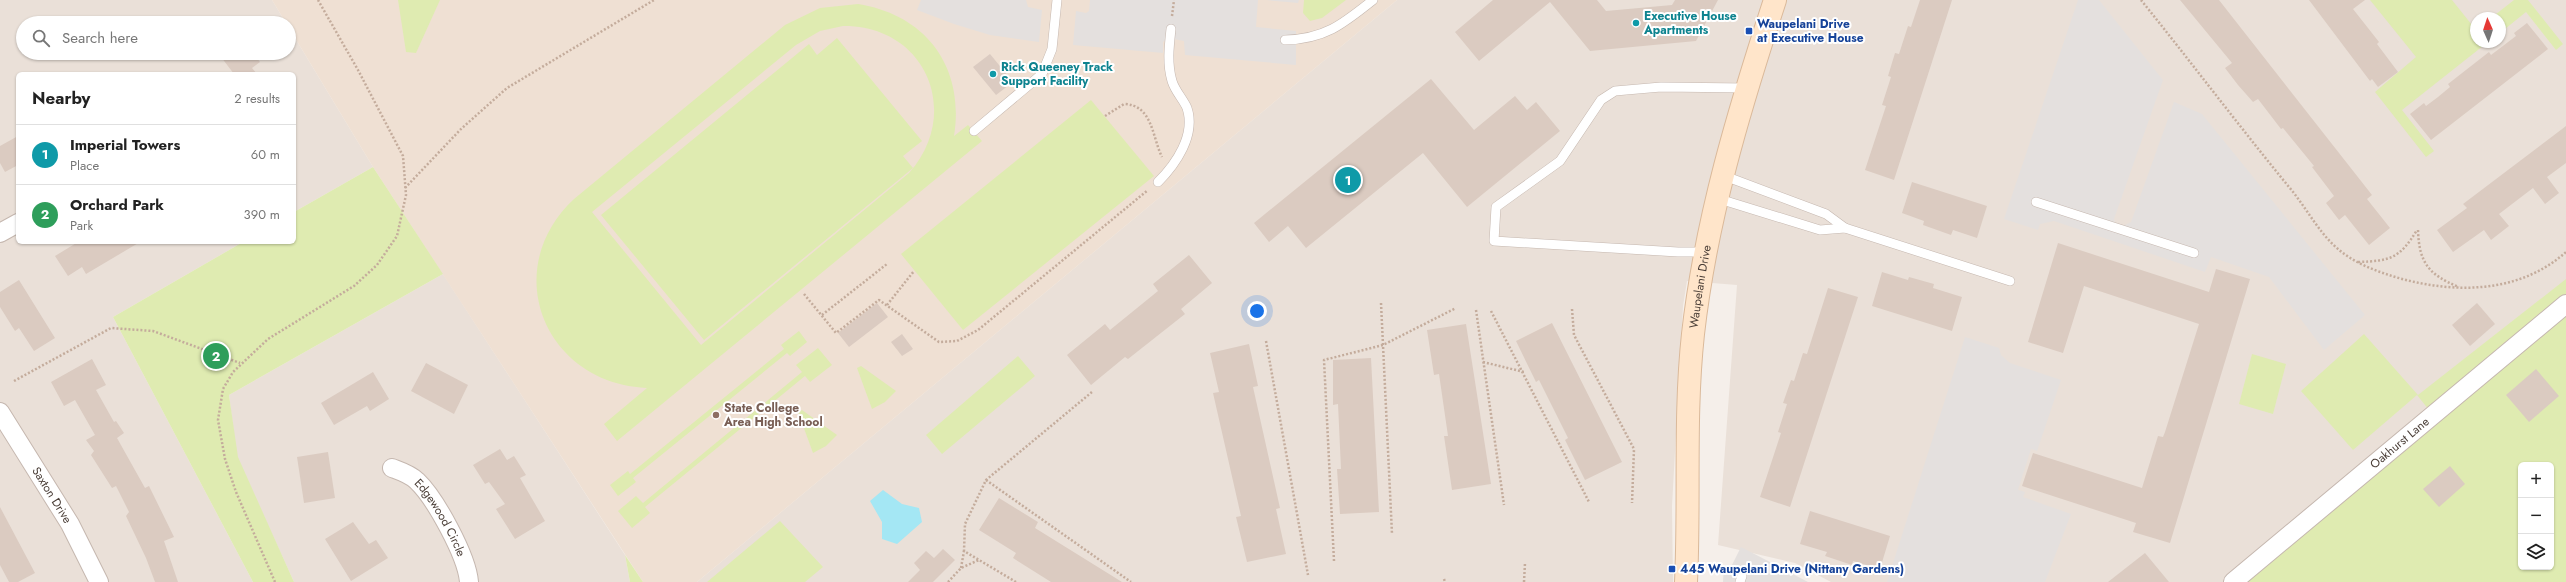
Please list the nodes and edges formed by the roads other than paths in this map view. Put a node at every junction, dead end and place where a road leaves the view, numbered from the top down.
1 (1057, 0) edge
2 (1373, 0) edge
3 (1775, 0) edge
4 (1171, 25) road end
5 (1285, 40) dead end
6 (1746, 88) junction
7 (974, 131) dead end
8 (1722, 175) junction
9 (1158, 182) road end
10 (1716, 198) junction
11 (2036, 202) dead end
12 (16, 224) edge
13 (1846, 228) junction
14 (0, 233) edge
15 (1706, 252) junction
16 (2194, 253) dead end
17 (2010, 282) dead end
18 (2566, 304) edge
19 (0, 412) edge
20 (392, 468) dead end
21 (99, 582) edge
22 (469, 582) edge
23 (1686, 582) edge
24 (2233, 582) edge

1 - 7 lane
2 - 5 lane
3 - 6 street, Waupelani Drive
4 - 9 lane
6 - 8 street, Waupelani Drive
6 - 15 lane
8 - 10 street, Waupelani Drive
8 - 13 lane
10 - 13 lane
10 - 15 street, Waupelani Drive
11 - 16 lane
12 - 14 street
13 - 17 lane
15 - 23 street, Waupelani Drive
18 - 24 street, Oakhurst Lane
19 - 21 street, Saxton Drive
20 - 22 street, Edgewood Circle

